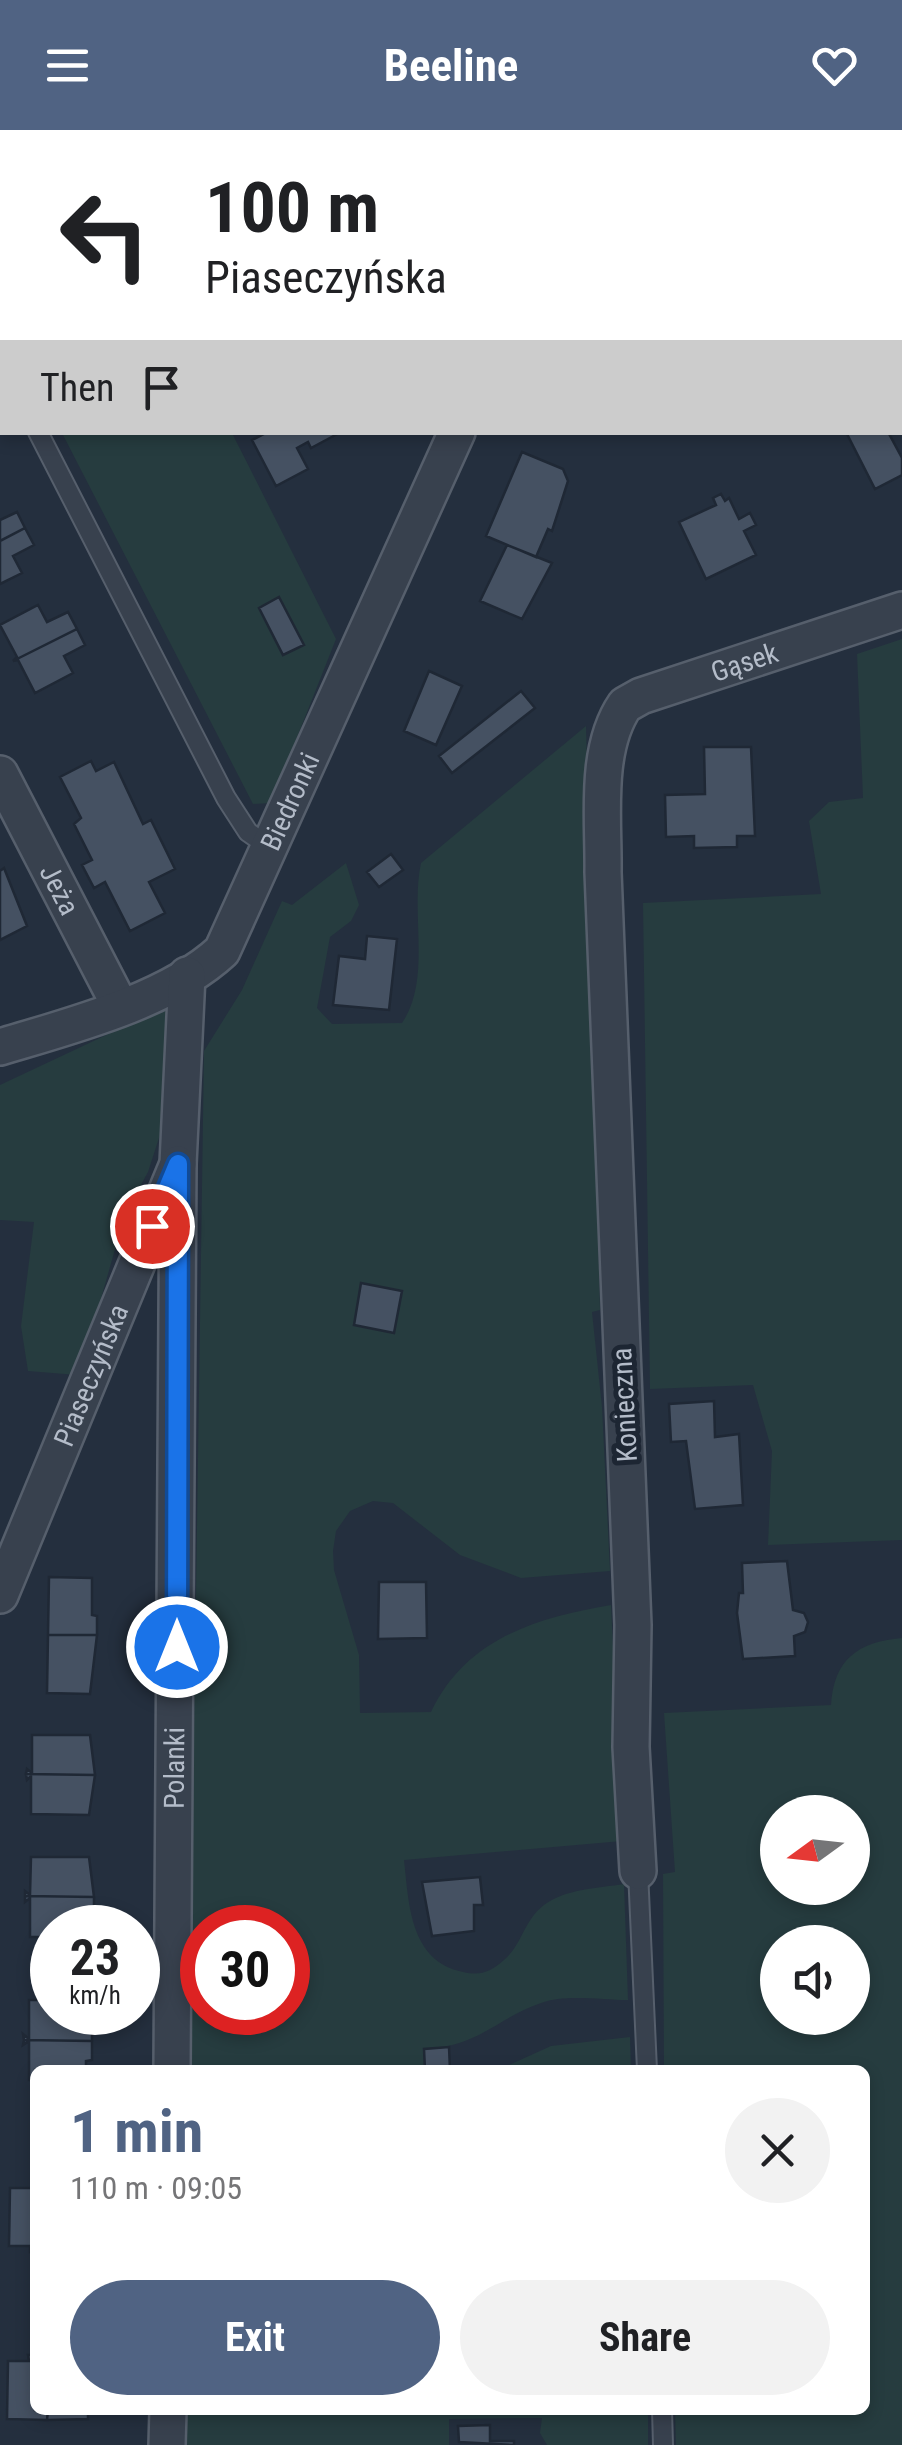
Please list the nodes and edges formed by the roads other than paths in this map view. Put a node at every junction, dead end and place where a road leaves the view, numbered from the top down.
1 (40, 435) edge
2 (456, 435) edge
3 (902, 610) edge
4 (610, 740) joint
5 (0, 774) edge
6 (271, 848) junction
7 (187, 975) junction
8 (120, 1006) junction
9 (0, 1047) edge
10 (178, 1164) junction
11 (0, 1595) edge
12 (638, 1871) joint
13 (172, 2065) edge
14 (647, 2065) edge
15 (168, 2415) edge
16 (662, 2415) edge
17 (167, 2445) edge
18 (663, 2445) edge

1 - 6 lane
2 - 6 street, Biedronki
3 - 4 street, Gąsek
4 - 12 street, Konieczna
5 - 8 street, Jeża
6 - 7 street, Biedronki
7 - 8 street, Biedronki
7 - 10 street, Piaseczyńska
8 - 9 street, Biedronki
10 - 11 street, Piaseczyńska
10 - 13 street, Polanki
12 - 14 lane, Konieczna
15 - 17 street
16 - 18 lane

